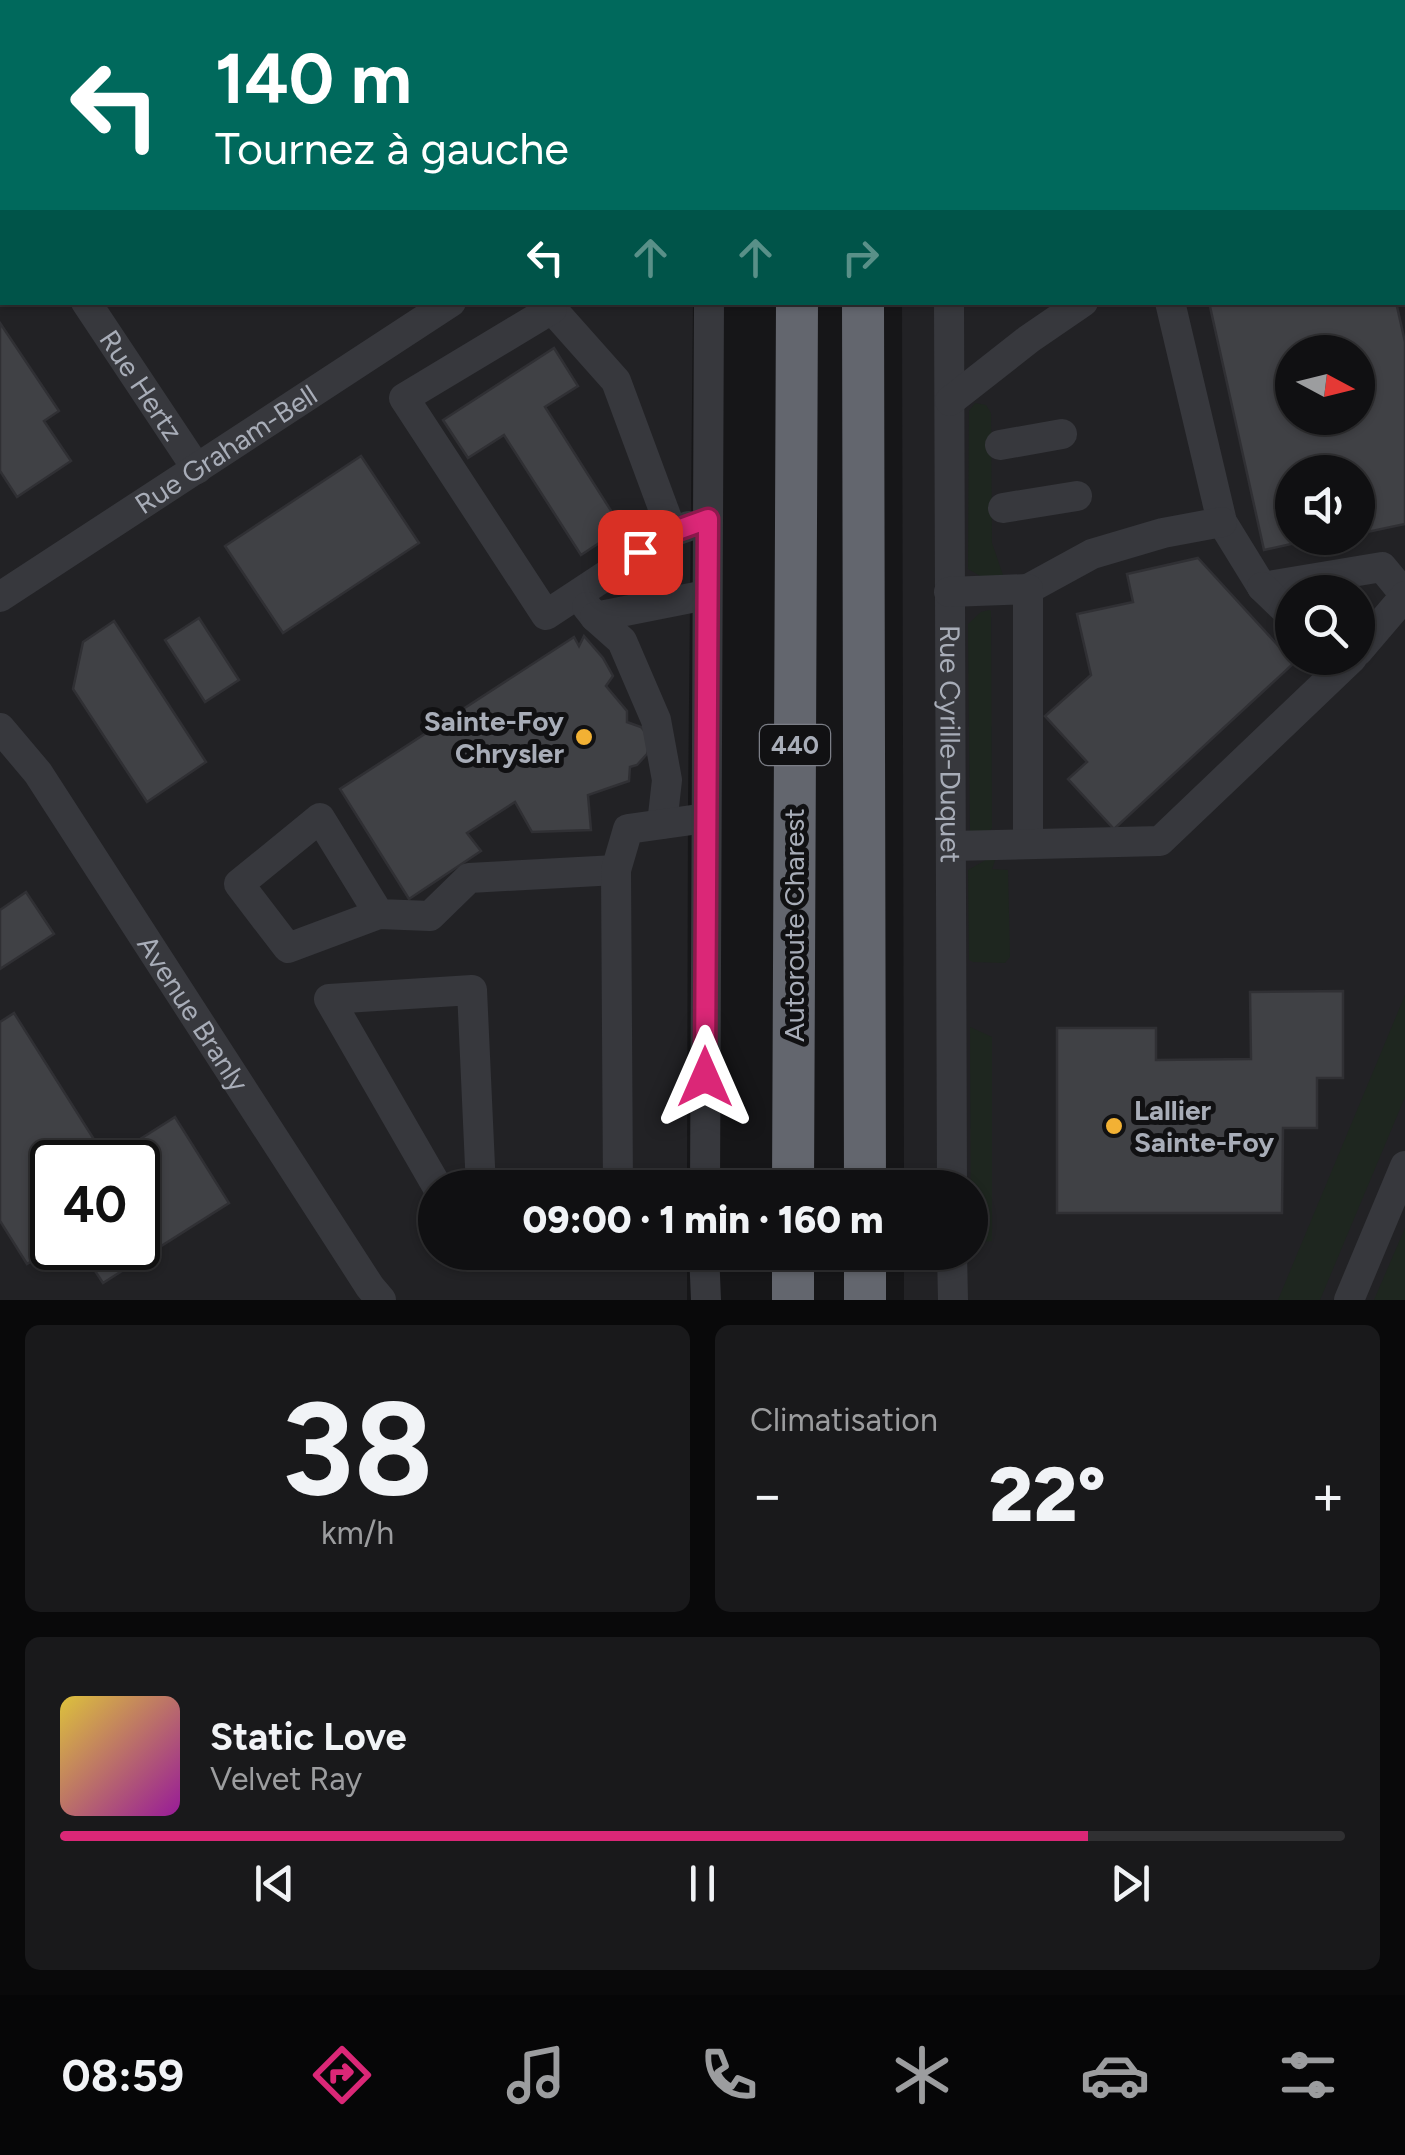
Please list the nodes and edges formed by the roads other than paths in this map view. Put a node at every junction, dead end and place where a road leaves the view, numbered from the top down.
1 (88, 305) edge
2 (446, 305) edge
3 (708, 305) edge
4 (798, 305) edge
5 (863, 305) edge
6 (949, 305) edge
7 (1078, 305) edge
8 (1171, 305) edge
9 (551, 306) edge
10 (372, 354) junction
11 (404, 398) junction
12 (950, 401) junction
13 (1062, 434) dead end
14 (1000, 446) dead end
15 (196, 469) junction
16 (1077, 496) dead end
17 (1002, 508) dead end
18 (708, 519) junction
19 (1222, 522) junction
20 (672, 532) junction
21 (1262, 588) junction
22 (1028, 589) junction
23 (950, 592) junction
24 (706, 595) junction
25 (1405, 596) edge
26 (0, 597) edge
27 (1275, 600) edge
28 (586, 606) junction
29 (1375, 629) edge
30 (1331, 675) edge
31 (0, 728) edge
32 (706, 818) junction
33 (662, 824) junction
34 (1028, 844) junction
35 (951, 846) junction
36 (616, 870) junction
37 (379, 914) junction
38 (428, 1170) edge
39 (480, 1170) edge
40 (618, 1170) edge
41 (704, 1170) edge
42 (793, 1170) edge
43 (864, 1170) edge
44 (952, 1170) edge
45 (1403, 1178) edge
46 (705, 1270) edge
47 (793, 1270) edge
48 (865, 1270) edge
49 (952, 1270) edge
50 (381, 1300) edge
51 (706, 1300) edge
52 (792, 1300) edge
53 (865, 1300) edge
54 (952, 1300) edge
55 (1349, 1300) edge

1 - 15 street, Rue Hertz
2 - 10 street, Rue Graham-Bell
3 - 18 street
4 - 42 highway, Autoroute Charest / 440
5 - 43 highway, 440
6 - 12 street, Rue Cyrille-Duquet
7 - 12 street
8 - 19 street
9 - 11 street
9 - 20 street
10 - 11 street
10 - 15 street, Rue Graham-Bell
11 - 28 street
12 - 23 street, Rue Cyrille-Duquet
13 - 14 street
15 - 26 street, Rue Graham-Bell
16 - 17 street
18 - 20 street
18 - 24 street
19 - 21 street
19 - 22 street
20 - 28 street
21 - 25 street
21 - 27 street
22 - 23 street
22 - 34 street
23 - 35 street, Rue Cyrille-Duquet
24 - 28 street
24 - 32 street
25 - 29 street
28 - 33 street
30 - 34 street
31 - 50 street, Avenue Branly
32 - 33 street
32 - 41 street
33 - 36 street
34 - 35 street
35 - 44 street, Rue Cyrille-Duquet
36 - 37 street
36 - 40 street
37 - 37 street
38 - 39 street
45 - 55 street
46 - 51 street
47 - 52 highway
48 - 53 highway
49 - 54 street

